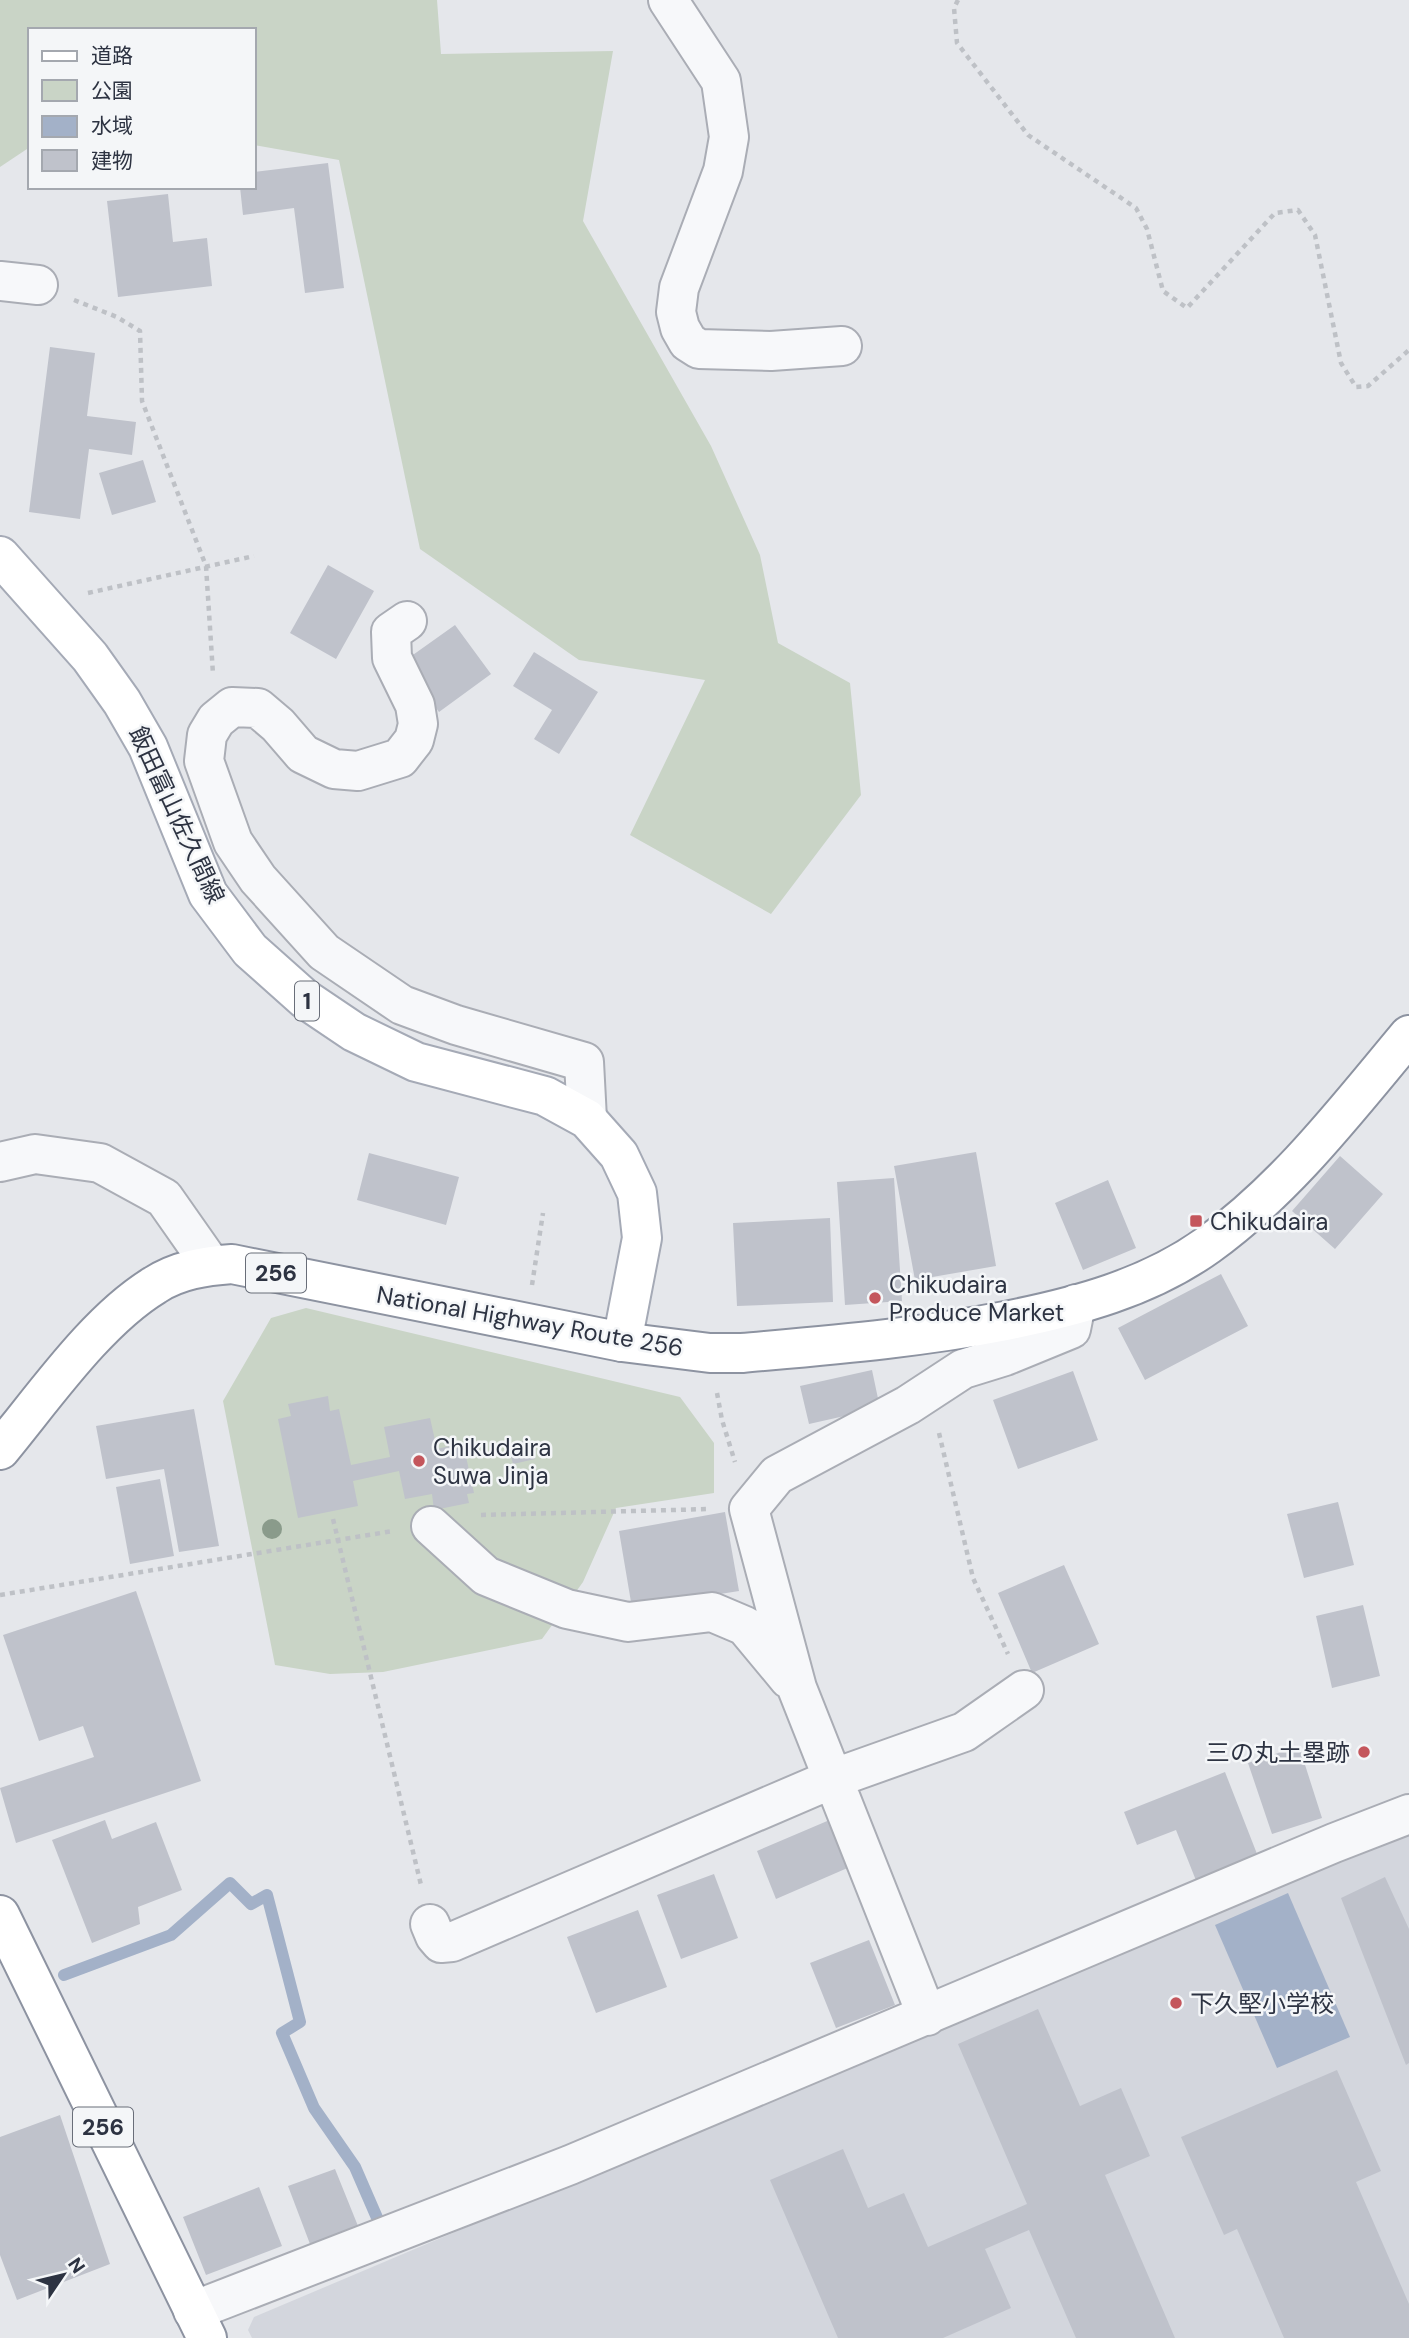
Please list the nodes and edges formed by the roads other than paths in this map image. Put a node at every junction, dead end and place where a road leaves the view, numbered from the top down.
1 (668, 0) edge
2 (0, 281) edge
3 (38, 285) road end
4 (842, 346) dead end
5 (0, 556) edge
6 (407, 621) dead end
7 (1409, 1035) edge
8 (587, 1119) junction
9 (0, 1162) edge
10 (211, 1265) junction
11 (1076, 1304) junction
12 (622, 1342) junction
13 (0, 1450) edge
14 (431, 1526) dead end
15 (797, 1688) junction
16 (1024, 1690) road end
17 (832, 1779) junction
18 (1409, 1814) edge
19 (0, 1915) edge
20 (430, 1924) road end
21 (928, 2017) junction
22 (200, 2324) edge

1 - 4 street
2 - 3 street
5 - 8 main road, 飯田富山佐久間線 / 1
6 - 8 street
7 - 11 main road, National Highway Route 256 / 256
8 - 12 main road, 飯田富山佐久間線 / 1
9 - 10 street
10 - 12 main road, National Highway Route 256 / 256
10 - 13 main road, National Highway Route 256 / 256
11 - 12 main road, National Highway Route 256 / 256
11 - 15 street
14 - 15 street
15 - 17 street
16 - 17 street
17 - 20 street
17 - 21 street
18 - 21 street
19 - 22 main road, 256
21 - 22 street

